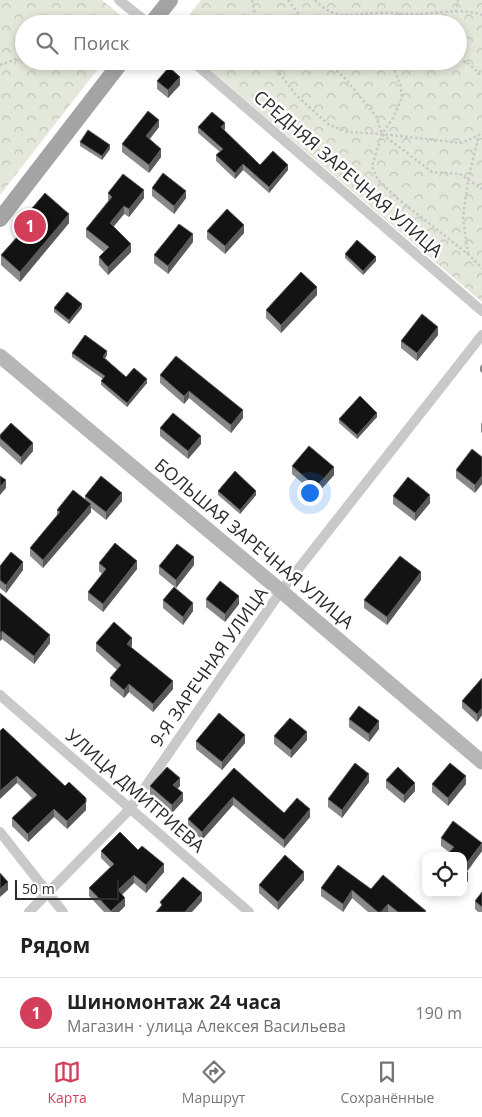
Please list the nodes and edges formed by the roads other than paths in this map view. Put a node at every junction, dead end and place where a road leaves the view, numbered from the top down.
1 (120, 0) edge
2 (170, 0) edge
3 (139, 15) edge
4 (158, 15) edge
5 (115, 70) edge
6 (202, 70) edge
7 (0, 220) edge
8 (482, 311) edge
9 (482, 335) edge
10 (0, 356) edge
11 (281, 591) junction
12 (0, 695) edge
13 (482, 762) edge
14 (130, 809) junction
15 (0, 832) edge
16 (48, 892) junction
17 (29, 912) edge
18 (63, 912) edge
19 (248, 912) edge

1 - 3 street
2 - 4 main road
5 - 7 main road
6 - 8 street, СРЕДНЯЯ ЗАРЕЧНАЯ УЛИЦА
9 - 11 street, 9-Я ЗАРЕЧНАЯ УЛИЦА
10 - 11 street, БОЛЬШАЯ ЗАРЕЧНАЯ УЛИЦА
11 - 13 street, БОЛЬШАЯ ЗАРЕЧНАЯ УЛИЦА
11 - 14 street, 9-Я ЗАРЕЧНАЯ УЛИЦА
12 - 14 street, УЛИЦА ДМИТРИЕВА
14 - 16 street, 9-Я ЗАРЕЧНАЯ УЛИЦА
14 - 19 street, УЛИЦА ДМИТРИЕВА
15 - 16 street
16 - 17 street, 9-Я ЗАРЕЧНАЯ УЛИЦА
16 - 18 street

